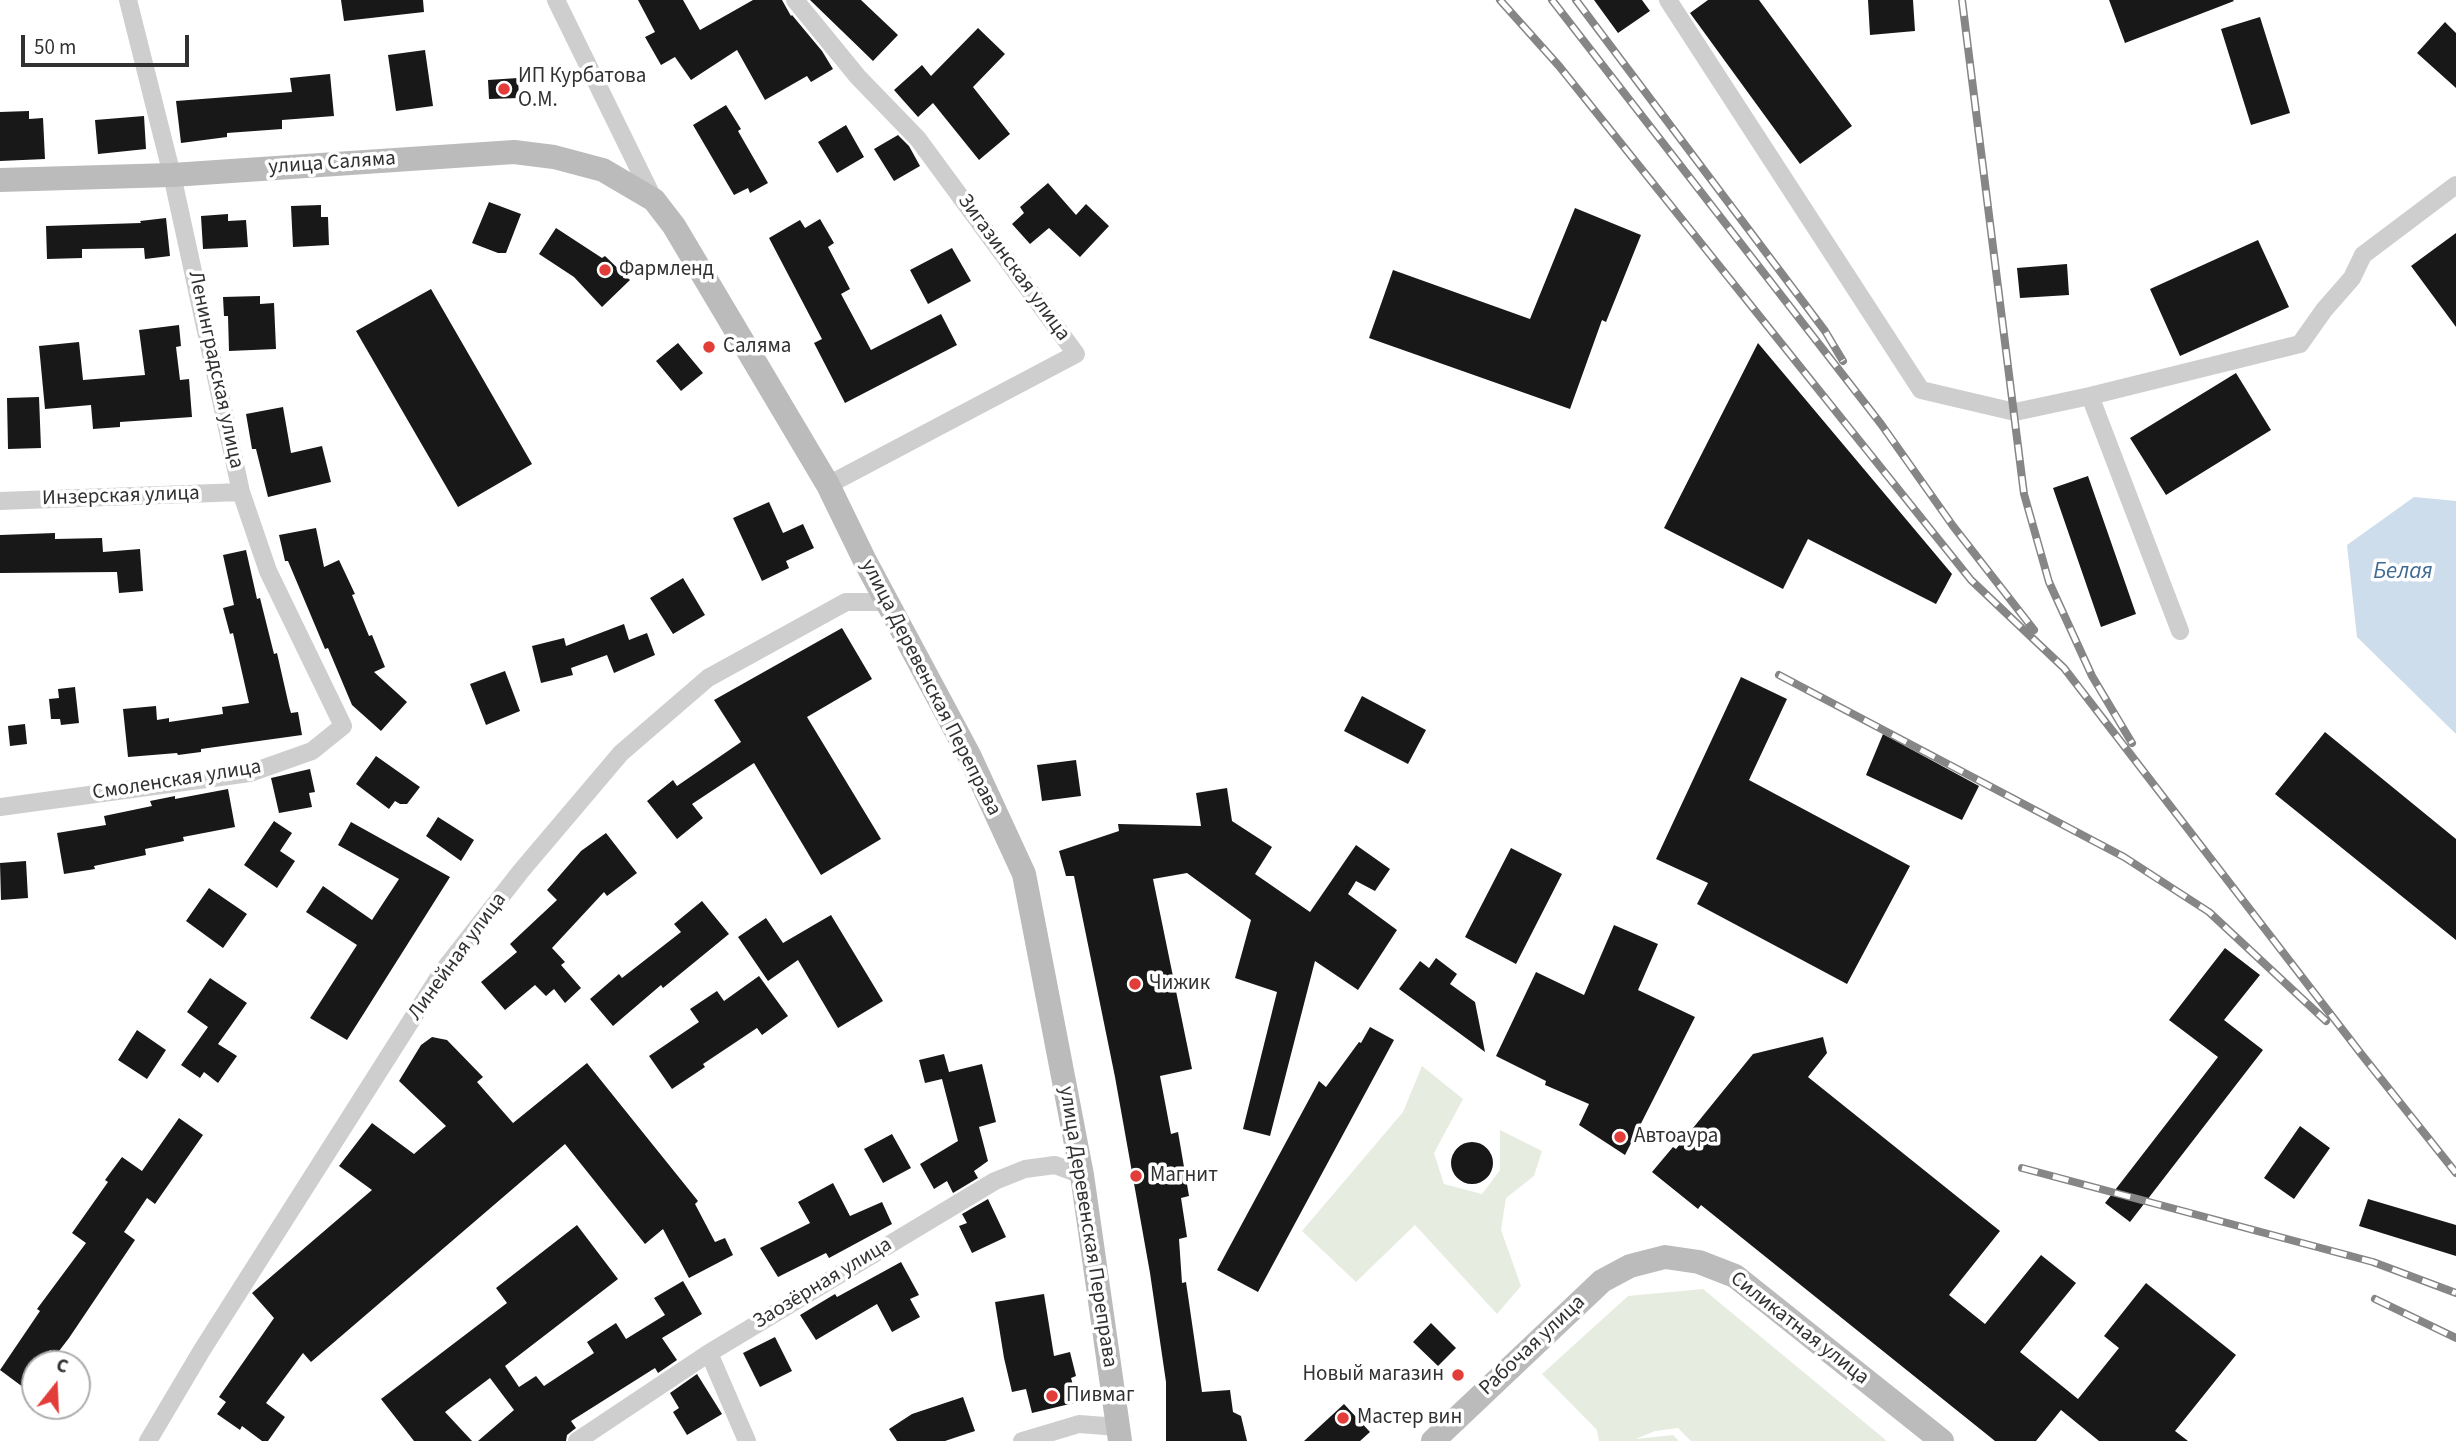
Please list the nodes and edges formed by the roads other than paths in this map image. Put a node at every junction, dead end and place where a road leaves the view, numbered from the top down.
1 (128, 0) edge
2 (556, 0) edge
3 (795, 0) edge
4 (1668, 0) edge
5 (173, 175) junction
6 (0, 180) edge
7 (2456, 185) edge
8 (654, 200) junction
9 (2090, 396) junction
10 (828, 485) junction
11 (242, 492) junction
12 (0, 501) edge
13 (888, 602) junction
14 (2180, 631) dead end
15 (343, 726) joint
16 (0, 807) edge
17 (1082, 1175) junction
18 (1602, 1280) joint
19 (709, 1353) junction
20 (1119, 1434) edge
21 (148, 1441) edge
22 (577, 1441) edge
23 (747, 1441) edge
24 (1021, 1441) edge
25 (1433, 1441) edge
26 (1942, 1441) edge

1 - 5 street, Ленинградская улица
2 - 8 street, улица Деревенская Переправа
3 - 10 street, Зигазинская улица
4 - 9 street
5 - 6 street, улица Саляма
5 - 8 street, улица Саляма
5 - 11 street, Ленинградская улица
7 - 9 street
8 - 10 street, улица Деревенская Переправа
9 - 14 street
10 - 13 street, улица Деревенская Переправа
11 - 12 street, Инзерская улица
11 - 15 street, Ленинградская улица
13 - 17 street, улица Деревенская Переправа
13 - 21 street, Линейная улица
15 - 16 street, Смоленская улица
17 - 19 street, Заозёрная улица
17 - 20 street, улица Деревенская Переправа
18 - 25 street, Рабочая улица
18 - 26 street, Силикатная улица
19 - 22 street, Заозёрная улица
19 - 23 street
20 - 24 street

